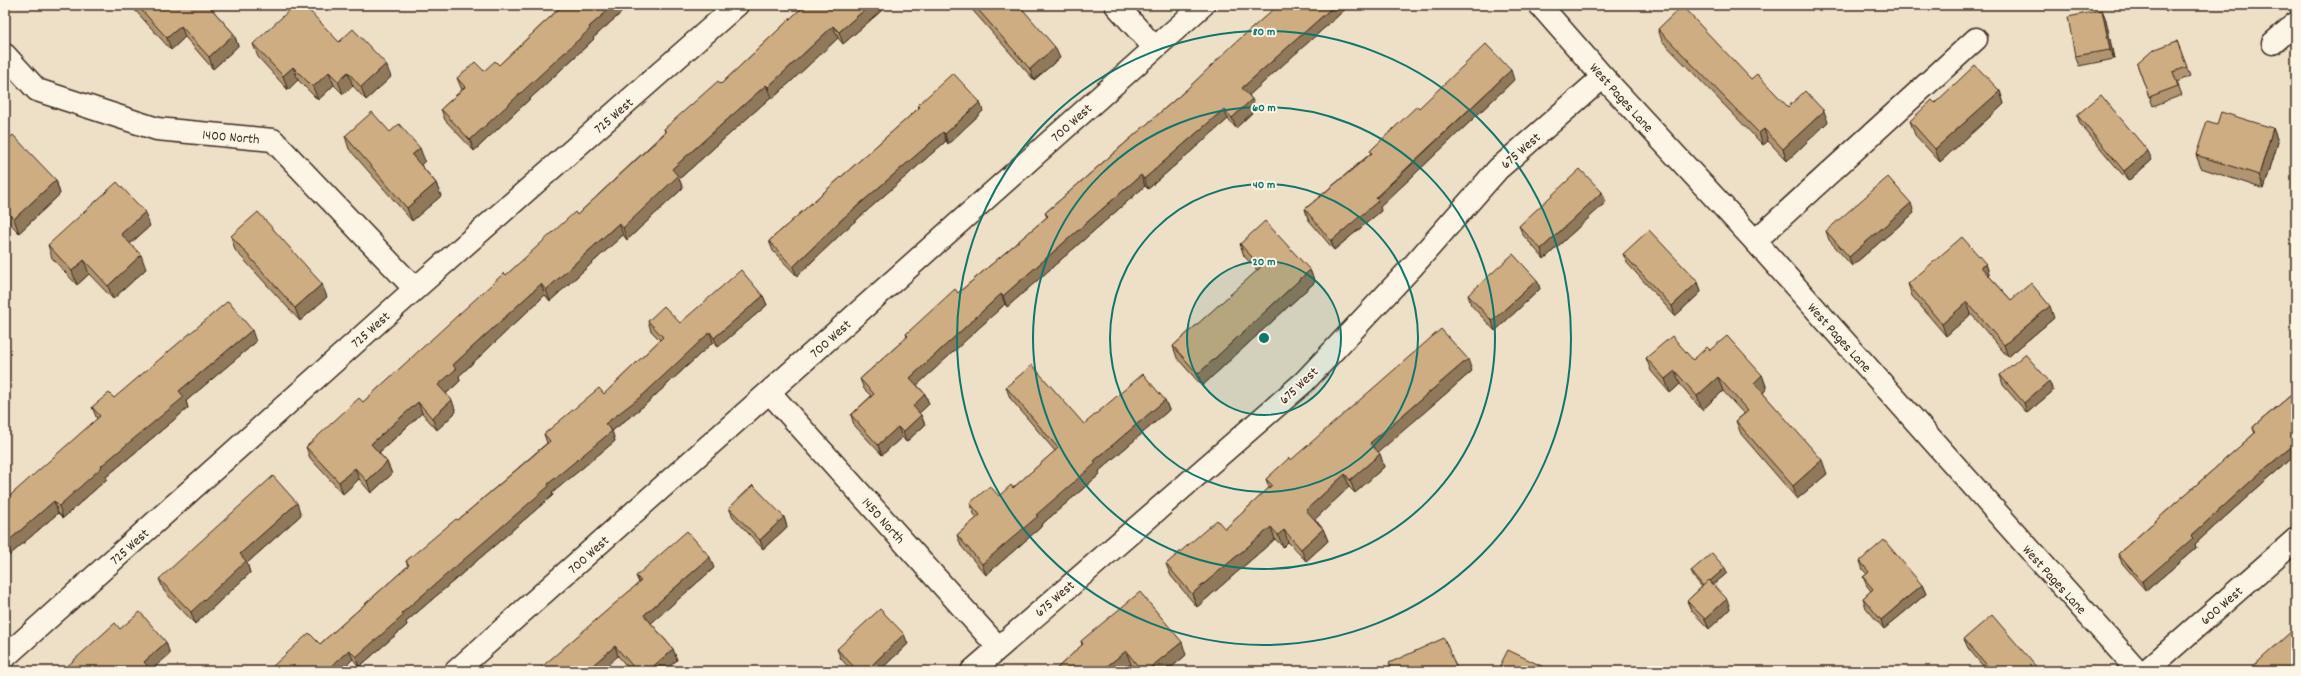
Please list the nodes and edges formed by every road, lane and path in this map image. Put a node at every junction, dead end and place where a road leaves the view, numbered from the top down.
1 (738, 5) edge
2 (1116, 5) edge
3 (1204, 5) edge
4 (1540, 5) edge
5 (2296, 23) edge
6 (1976, 39) dead end
7 (2274, 43) dead end
8 (1154, 47) junction
9 (5, 55) edge
10 (1603, 78) junction
11 (1755, 241) junction
12 (415, 289) junction
13 (770, 392) junction
14 (2296, 539) edge
15 (998, 647) junction
16 (5, 657) edge
17 (456, 671) edge
18 (972, 671) edge
19 (2138, 671) edge
20 (2146, 671) edge

1 - 12 street, 725 West
2 - 8 street
3 - 8 street, 700 West
4 - 10 street, West Pages Lane
5 - 7 street
6 - 11 street
8 - 13 street, 700 West
9 - 12 street, 1400 North
10 - 11 street, West Pages Lane
10 - 15 street, 675 West
11 - 19 street, West Pages Lane
12 - 16 street, 725 West
13 - 15 street, 1450 North
13 - 17 street, 700 West
14 - 20 street, 600 West
15 - 18 street, 675 West

